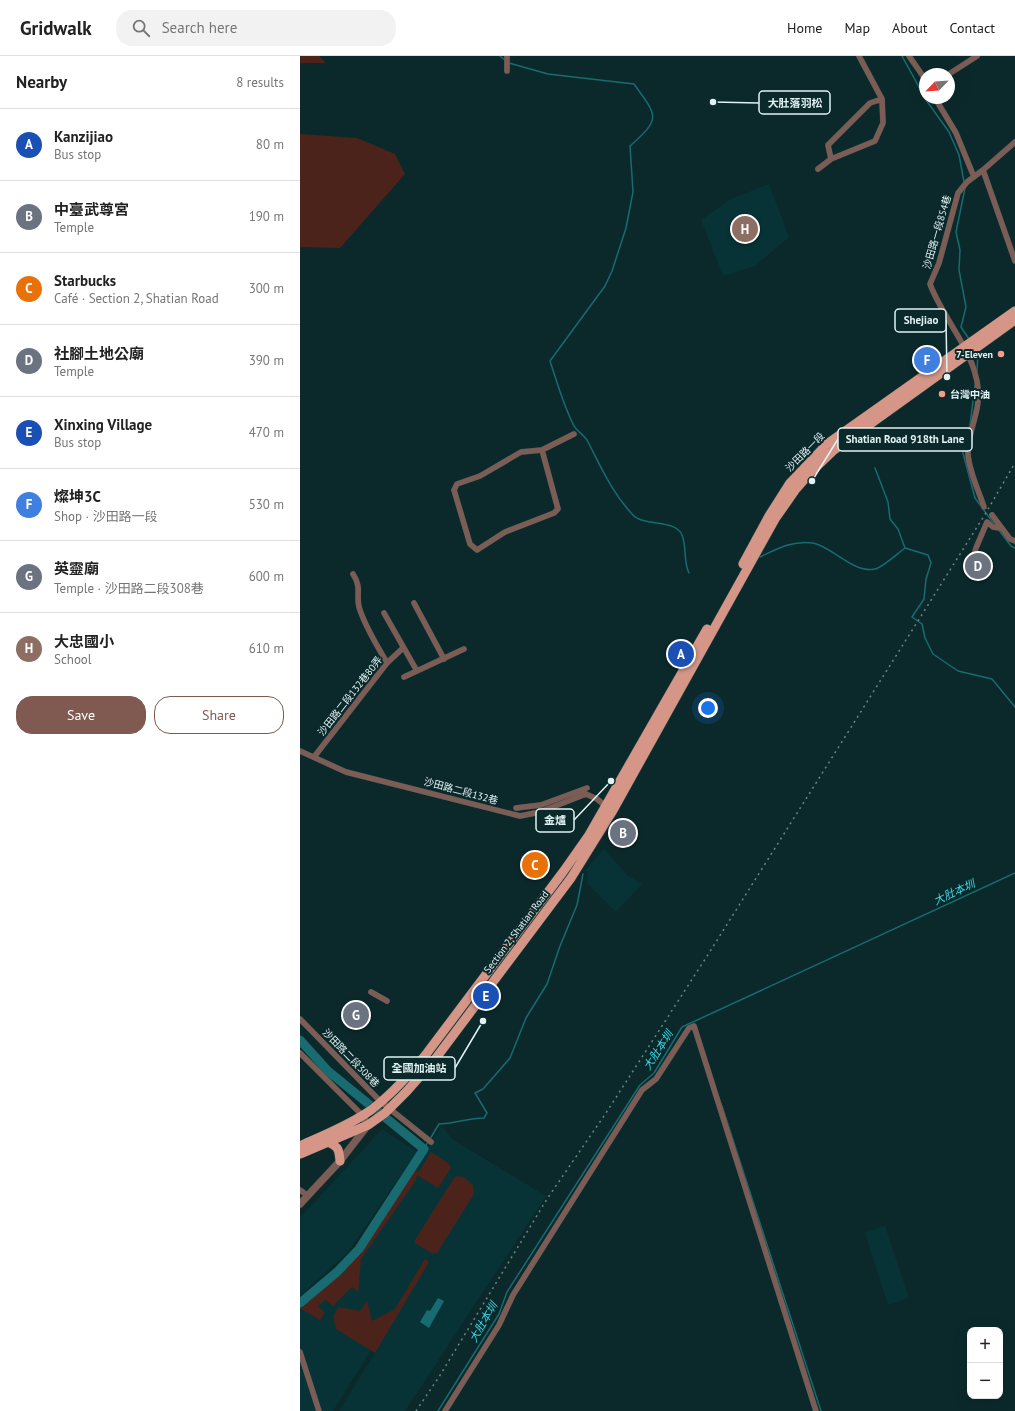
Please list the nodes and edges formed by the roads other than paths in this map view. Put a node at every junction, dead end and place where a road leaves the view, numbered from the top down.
1 (507, 56) edge
2 (859, 56) edge
3 (909, 56) edge
4 (977, 56) edge
5 (919, 70) edge
6 (955, 70) edge
7 (507, 71) dead end
8 (882, 99) junction
9 (938, 104) edge
10 (1015, 142) edge
11 (830, 159) junction
12 (818, 169) dead end
13 (983, 170) junction
14 (974, 177) junction
15 (1015, 261) edge
16 (1015, 311) edge
17 (1015, 320) edge
18 (978, 341) junction
19 (965, 350) junction
20 (574, 434) dead end
21 (542, 450) junction
22 (984, 507) dead end
23 (992, 515) dead end
24 (1000, 528) junction
25 (1015, 541) edge
26 (982, 561) dead end
27 (353, 574) dead end
28 (739, 577) joint
29 (414, 603) dead end
30 (384, 613) dead end
31 (403, 648) junction
32 (464, 649) dead end
33 (444, 659) junction
34 (387, 663) junction
35 (417, 671) junction
36 (404, 677) dead end
37 (300, 751) edge
38 (314, 757) junction
39 (587, 788) dead end
40 (516, 808) dead end
41 (609, 809) junction
42 (371, 992) dead end
43 (387, 1001) dead end
44 (300, 1019) edge
45 (300, 1053) edge
46 (376, 1105) junction
47 (387, 1110) junction
48 (362, 1115) junction
49 (368, 1125) junction
50 (328, 1142) junction
51 (430, 1142) dead end
52 (300, 1146) edge
53 (300, 1154) edge
54 (340, 1160) junction
55 (300, 1190) edge
56 (308, 1196) junction
57 (300, 1204) edge
58 (300, 1352) edge
59 (319, 1411) edge
60 (445, 1411) edge
61 (816, 1411) edge

1 - 7 street
2 - 8 street
3 - 5 street
4 - 6 street
8 - 11 street
8 - 11 street
9 - 14 street
10 - 13 street
11 - 12 street
13 - 14 street
13 - 15 street
14 - 19 street, 沙田路一段854巷
16 - 18 main road
17 - 18 main road
18 - 19 main road, 沙田路一段
19 - 22 street
19 - 28 main road, 沙田路一段
20 - 21 street
21 - 21 street
23 - 24 street
24 - 25 street
24 - 26 street
27 - 34 street
28 - 41 main road, Section 2, Shatian Road
29 - 33 street
30 - 31 street
31 - 34 street, 沙田路二段132巷80弄
31 - 35 street
32 - 33 street
33 - 35 street
34 - 38 street, 沙田路二段132巷80弄
35 - 36 street
37 - 38 street, 沙田路二段132巷
38 - 41 street, 沙田路二段132巷
39 - 40 street
41 - 46 main road, Section 2, Shatian Road
41 - 47 main road, Section 2, Shatian Road
42 - 43 street
44 - 46 street, 沙田路二段308巷
45 - 48 street
46 - 47 street, 沙田路二段308巷
46 - 48 main road, Section 2, Shatian Road
47 - 49 main road, Section 2, Shatian Road
47 - 51 street, 沙田路二段308巷
48 - 49 street
48 - 52 main road, Section 2, Shatian Road
49 - 50 main road
49 - 54 street, Section 2, Shatian Road
50 - 53 main road
50 - 54 main road
54 - 56 street, Section 2, Shatian Road
55 - 56 street
56 - 57 street, Section 2, Shatian Road
58 - 59 street
60 - 61 street

